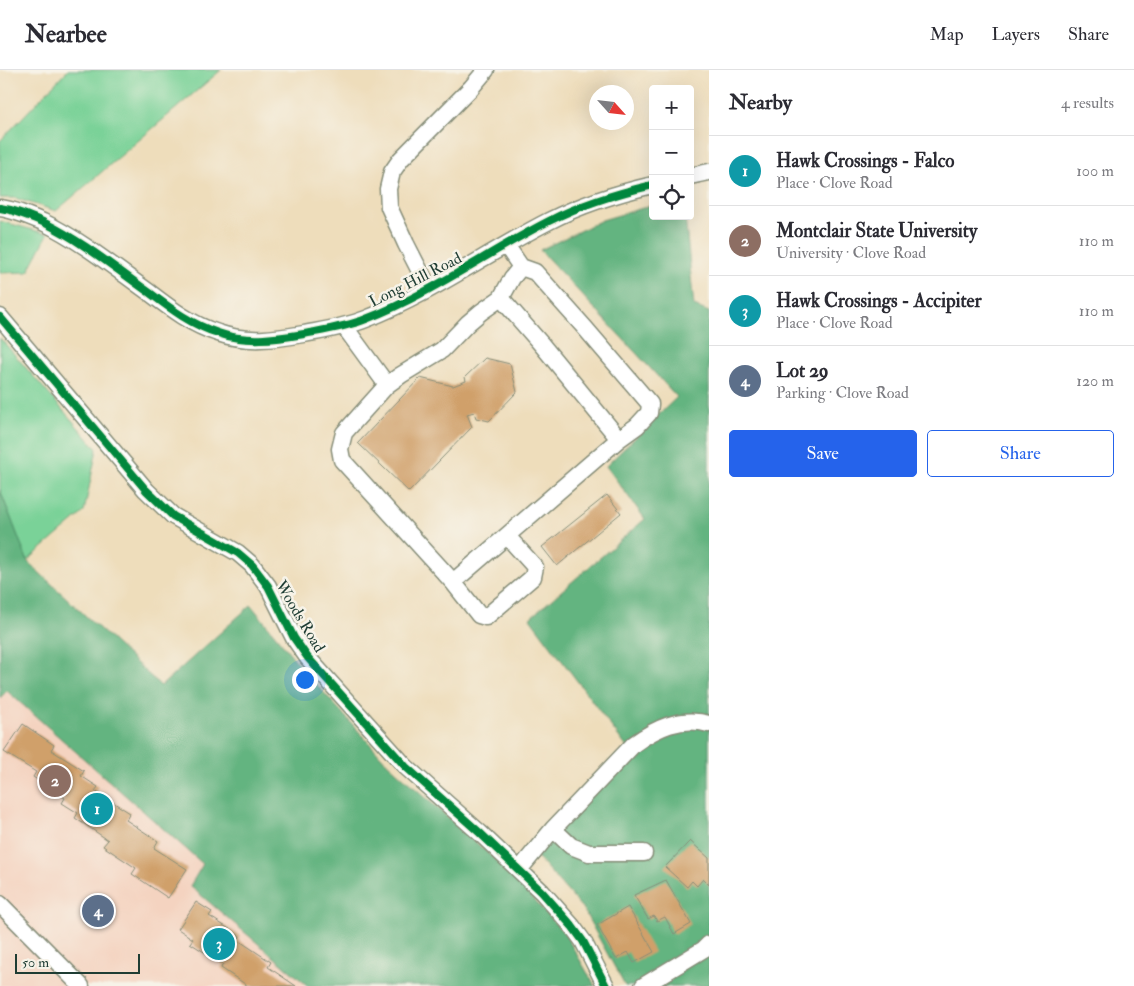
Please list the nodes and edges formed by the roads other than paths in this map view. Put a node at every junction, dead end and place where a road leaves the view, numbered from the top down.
1 (486, 70) edge
2 (709, 172) edge
3 (694, 175) edge
4 (649, 186) edge
5 (0, 208) edge
6 (506, 245) junction
7 (521, 268) junction
8 (429, 289) junction
9 (501, 298) junction
10 (0, 317) edge
11 (344, 326) junction
12 (387, 385) junction
13 (618, 440) junction
14 (508, 536) junction
15 (453, 582) junction
16 (709, 724) edge
17 (553, 829) junction
18 (644, 853) dead end
19 (520, 870) junction
20 (0, 904) edge
21 (709, 944) edge
22 (81, 986) edge
23 (606, 986) edge
24 (643, 986) edge

1 - 8 street
2 - 3 street
4 - 6 street, Long Hill Road
5 - 11 street, Long Hill Road
6 - 7 street
6 - 8 street, Long Hill Road
7 - 9 street
7 - 13 street
8 - 11 street, Long Hill Road
9 - 12 street
9 - 13 street
10 - 19 street, Woods Road
11 - 12 street
12 - 15 street
13 - 14 street
14 - 15 street
14 - 15 street
16 - 17 street
17 - 18 street
17 - 19 street
19 - 23 street, Woods Road
20 - 22 street
21 - 24 street

